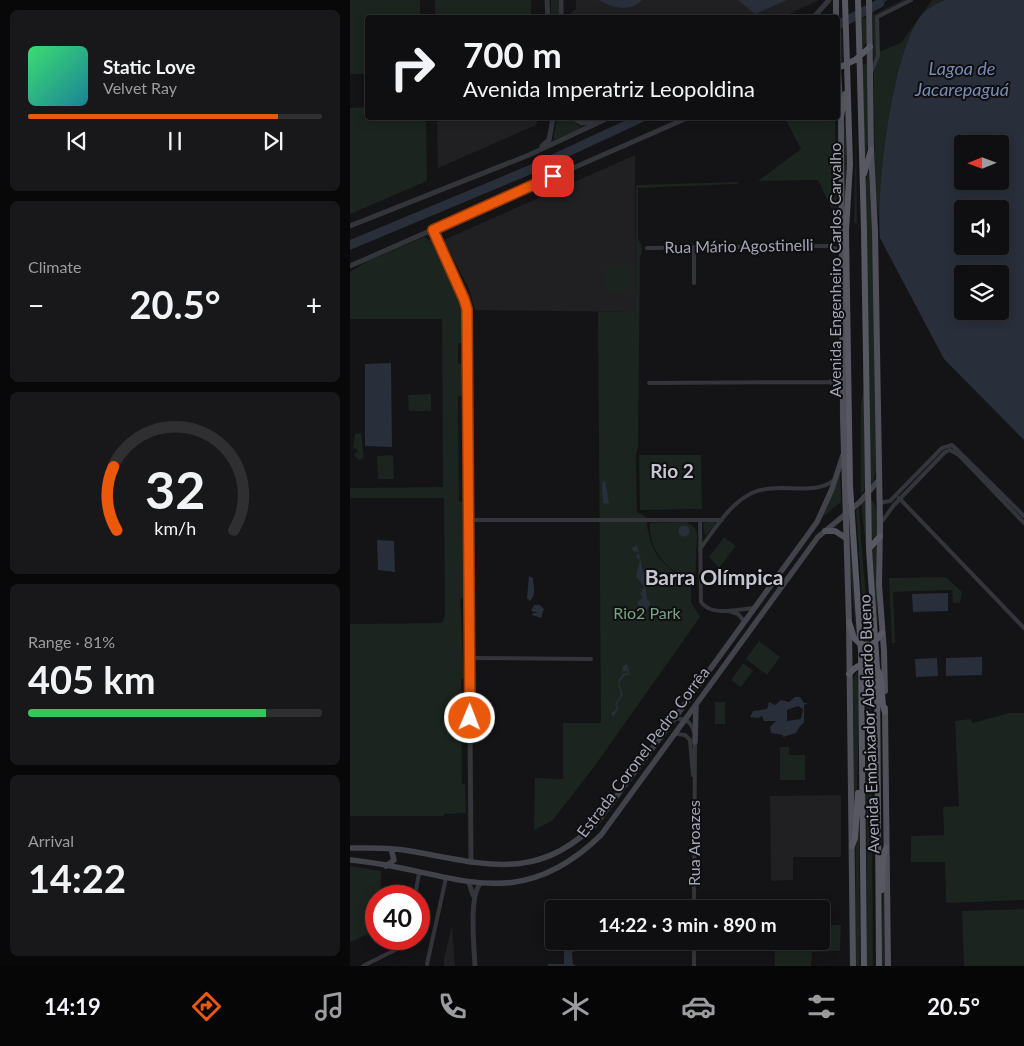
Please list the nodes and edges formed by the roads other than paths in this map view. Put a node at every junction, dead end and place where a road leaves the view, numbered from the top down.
1 (547, 0) edge
2 (561, 0) edge
3 (829, 0) edge
4 (836, 0) edge
5 (845, 0) edge
6 (870, 0) edge
7 (911, 0) edge
8 (858, 3) edge
9 (548, 15) edge
10 (561, 15) edge
11 (816, 15) edge
12 (836, 15) edge
13 (870, 47) junction
14 (858, 58) junction
15 (846, 64) junction
16 (840, 67) edge
17 (870, 74) junction
18 (847, 78) junction
19 (840, 91) edge
20 (841, 100) joint
21 (841, 117) junction
22 (554, 120) edge
23 (576, 120) edge
24 (599, 120) edge
25 (602, 120) edge
26 (682, 120) edge
27 (871, 150) junction
28 (529, 155) junction
29 (862, 182) junction
30 (350, 226) edge
31 (433, 230) junction
32 (842, 241) junction
33 (830, 246) junction
34 (694, 247) junction
35 (647, 248) dead end
36 (842, 252) junction
37 (363, 260) junction
38 (350, 266) edge
39 (350, 270) edge
40 (694, 283) dead end
41 (842, 376) junction
42 (829, 382) junction
43 (649, 383) dead end
44 (842, 389) junction
45 (843, 455) junction
46 (964, 457) junction
47 (835, 479) junction
48 (878, 481) junction
49 (868, 494) junction
50 (896, 495) junction
51 (900, 499) junction
52 (879, 503) junction
53 (851, 510) junction
54 (1016, 511) junction
55 (845, 514) junction
56 (1024, 516) edge
57 (468, 520) junction
58 (700, 520) junction
59 (722, 520) junction
60 (1024, 523) edge
61 (880, 525) junction
62 (825, 531) junction
63 (880, 536) junction
64 (846, 538) junction
65 (700, 549) junction
66 (869, 549) junction
67 (770, 603) junction
68 (754, 608) junction
69 (726, 610) junction
70 (744, 622) junction
71 (849, 622) junction
72 (1024, 628) edge
73 (882, 634) junction
74 (875, 642) junction
75 (860, 644) junction
76 (470, 658) junction
77 (591, 658) dead end
78 (861, 665) junction
79 (877, 668) junction
80 (849, 674) junction
81 (696, 707) junction
82 (885, 712) junction
83 (674, 719) junction
84 (686, 720) junction
85 (677, 734) junction
86 (861, 740) junction
87 (695, 742) junction
88 (694, 778) junction
89 (852, 846) junction
90 (350, 848) edge
91 (886, 848) junction
92 (391, 849) junction
93 (350, 860) edge
94 (471, 861) junction
95 (386, 866) junction
96 (420, 873) junction
97 (446, 878) junction
98 (469, 883) junction
99 (480, 884) junction
100 (418, 885) edge
101 (694, 900) edge
102 (474, 903) junction
103 (879, 943) junction
104 (393, 950) edge
105 (694, 950) edge
106 (375, 960) junction
107 (427, 964) dead end
108 (362, 966) edge
109 (378, 966) edge
110 (475, 966) edge
111 (694, 966) edge
112 (853, 966) edge
113 (864, 966) edge
114 (879, 966) edge
115 (888, 966) edge

1 - 9 street
2 - 10 street
3 - 11 street
4 - 12 main road
5 - 15 highway, Avenida Engenheiro Carlos Carvalho
6 - 13 main road
7 - 17 street
8 - 14 highway, Avenida Engenheiro Carlos Carvalho
13 - 14 highway
13 - 17 main road
14 - 15 highway
14 - 29 highway, Avenida Engenheiro Carlos Carvalho
15 - 16 highway
15 - 18 highway, Avenida Engenheiro Carlos Carvalho
17 - 27 main road
18 - 21 highway
18 - 53 highway, Avenida Engenheiro Carlos Carvalho
19 - 20 main road, Avenida Engenheiro Carlos Carvalho
20 - 21 main road, Avenida Engenheiro Carlos Carvalho
21 - 32 main road, Avenida Engenheiro Carlos Carvalho
22 - 28 street
23 - 24 street
25 - 28 street
26 - 31 street
27 - 29 highway
27 - 48 main road
28 - 30 street
29 - 49 highway, Avenida Engenheiro Carlos Carvalho
31 - 37 street
31 - 57 street
32 - 33 street, Rua Mário Agostinelli
32 - 36 main road, Avenida Engenheiro Carlos Carvalho
33 - 34 street, Rua Mário Agostinelli
33 - 36 street, Rua Mário Agostinelli
34 - 35 street, Rua Mário Agostinelli
34 - 40 street
36 - 41 main road, Avenida Engenheiro Carlos Carvalho
37 - 38 street
37 - 39 street
41 - 42 street
41 - 44 main road, Avenida Engenheiro Carlos Carvalho
42 - 43 street
42 - 44 street
44 - 45 main road, Avenida Engenheiro Carlos Carvalho
45 - 47 main road, Estrada Coronel Pedro Corrêa
45 - 55 main road, Avenida Engenheiro Carlos Carvalho
46 - 50 street
46 - 51 street
46 - 54 street
47 - 59 street
47 - 68 main road, Estrada Coronel Pedro Corrêa
48 - 49 main road, Estrada Coronel Pedro Corrêa
48 - 52 main road, Avenida Embaixador Abelardo Bueno
49 - 53 main road, Estrada Coronel Pedro Corrêa
49 - 66 highway, Avenida Embaixador Abelardo Bueno
50 - 51 street
50 - 52 street
51 - 61 street
51 - 72 street
52 - 61 main road, Avenida Embaixador Abelardo Bueno
53 - 55 main road, Estrada Coronel Pedro Corrêa
53 - 75 highway, Avenida Embaixador Abelardo Bueno
54 - 56 street
54 - 60 street
55 - 62 main road, Estrada Coronel Pedro Corrêa
55 - 64 main road, Avenida Embaixador Abelardo Bueno
57 - 58 street
57 - 76 street
58 - 59 street
58 - 65 street
59 - 65 street
61 - 63 main road, Avenida Embaixador Abelardo Bueno
62 - 64 main road
62 - 67 main road, Estrada Coronel Pedro Corrêa
63 - 66 highway
63 - 73 main road, Avenida Embaixador Abelardo Bueno
64 - 71 main road, Avenida Embaixador Abelardo Bueno
65 - 69 street
66 - 74 highway, Avenida Embaixador Abelardo Bueno
67 - 68 main road
67 - 81 main road, Estrada Coronel Pedro Corrêa
68 - 69 street
68 - 70 main road, Estrada Coronel Pedro Corrêa
69 - 70 street
70 - 83 main road, Estrada Coronel Pedro Corrêa
71 - 75 highway
71 - 80 main road, Avenida Embaixador Abelardo Bueno
73 - 74 highway
73 - 82 main road, Avenida Embaixador Abelardo Bueno
74 - 75 highway
74 - 79 highway, Avenida Embaixador Abelardo Bueno
75 - 78 highway, Avenida Embaixador Abelardo Bueno
76 - 77 street
76 - 94 street
78 - 79 highway
78 - 80 highway
78 - 86 highway, Avenida Embaixador Abelardo Bueno
79 - 82 highway
79 - 103 highway, Avenida Embaixador Abelardo Bueno
80 - 89 main road, Avenida Embaixador Abelardo Bueno
81 - 84 main road, Estrada Coronel Pedro Corrêa
81 - 87 main road
82 - 91 main road, Avenida Embaixador Abelardo Bueno
83 - 84 street
83 - 94 main road, Estrada Coronel Pedro Corrêa
84 - 85 main road, Estrada Coronel Pedro Corrêa
84 - 87 street, Rua Aroazes
85 - 88 street, Rua Aroazes
85 - 99 main road, Estrada Coronel Pedro Corrêa
86 - 89 highway
86 - 113 highway, Avenida Embaixador Abelardo Bueno
87 - 88 street, Rua Aroazes
88 - 101 street, Rua Aroazes
89 - 112 main road, Avenida Embaixador Abelardo Bueno
90 - 92 main road, Estrada Coronel Pedro Corrêa
91 - 103 highway
91 - 115 main road, Avenida Embaixador Abelardo Bueno
92 - 94 main road, Estrada Coronel Pedro Corrêa
92 - 95 main road
93 - 95 main road, Estrada Coronel Pedro Corrêa
95 - 96 main road, Estrada Coronel Pedro Corrêa
96 - 97 main road, Estrada Coronel Pedro Corrêa
96 - 100 street
97 - 98 main road, Estrada Coronel Pedro Corrêa
97 - 107 street
98 - 99 main road, Estrada Coronel Pedro Corrêa
98 - 102 street
99 - 102 street
102 - 110 street
103 - 114 highway, Avenida Embaixador Abelardo Bueno
104 - 106 street
105 - 111 street
106 - 108 street
106 - 109 street

